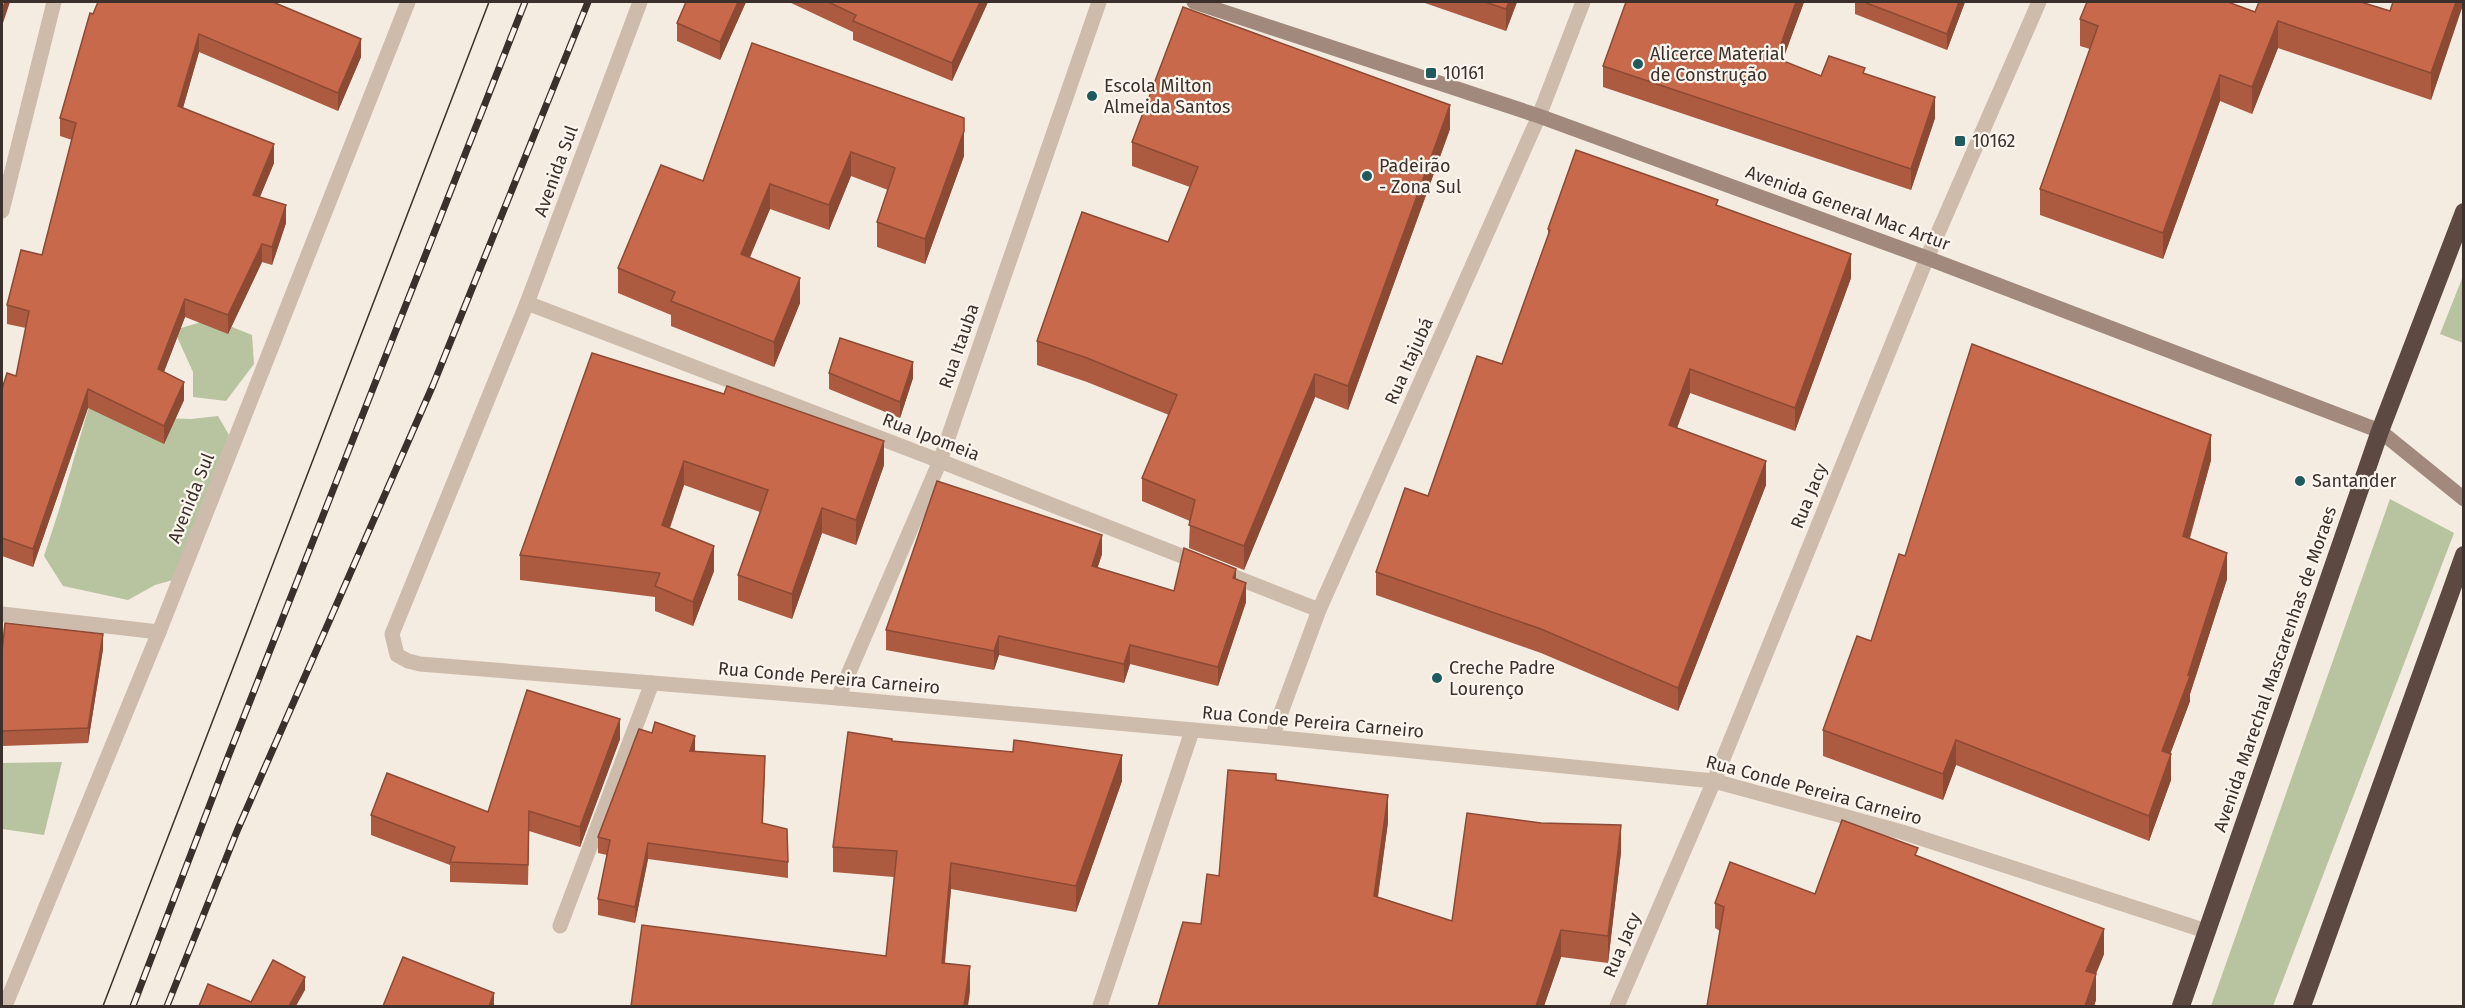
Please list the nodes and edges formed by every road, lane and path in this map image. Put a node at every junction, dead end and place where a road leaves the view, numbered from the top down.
1 (54, 2) edge
2 (408, 2) edge
3 (640, 2) edge
4 (1099, 2) edge
5 (1194, 2) edge
6 (1583, 2) edge
7 (2039, 2) edge
8 (1539, 116) junction
9 (2, 211) edge
10 (2463, 212) edge
11 (1927, 258) junction
12 (527, 303) junction
13 (2380, 431) junction
14 (940, 461) junction
15 (2463, 499) edge
16 (2463, 555) edge
17 (1319, 610) junction
18 (2, 614) edge
19 (159, 632) junction
20 (397, 655) joint
21 (652, 683) junction
22 (838, 698) junction
23 (1192, 731) junction
24 (1272, 737) junction
25 (1714, 781) junction
26 (560, 926) dead end
27 (2206, 932) junction
28 (5, 1006) edge
29 (1100, 1006) edge
30 (1617, 1006) edge
31 (2181, 1006) edge
32 (2302, 1006) edge

1 - 9 street
2 - 19 street, Avenida Sul
3 - 12 street, Avenida Sul
4 - 14 street, Rua Itauba
5 - 8 main road, Avenida General Mac Artur
6 - 8 street, Rua Itajubá
7 - 11 street, Rua Jacy
8 - 11 main road, Avenida General Mac Artur
8 - 17 street, Rua Itajubá
10 - 13 highway, Avenida Marechal Mascarenhas de Moraes
11 - 13 main road, Avenida General Mac Artur
11 - 25 street, Rua Jacy
12 - 14 street, Rua Ipomeia
12 - 20 street, Avenida Sul
13 - 15 main road, Avenida General Mac Artur
13 - 27 highway, Avenida Marechal Mascarenhas de Moraes
14 - 17 street, Rua Ipomeia
14 - 22 street, Rua Itauba
16 - 32 highway
17 - 24 street, Rua Itajubá
18 - 19 street
19 - 28 street, Avenida Sul
20 - 21 street, Rua Conde Pereira Carneiro
21 - 22 street, Rua Conde Pereira Carneiro
21 - 26 street
22 - 23 street, Rua Conde Pereira Carneiro
23 - 24 street, Rua Conde Pereira Carneiro
23 - 29 street
24 - 25 street, Rua Conde Pereira Carneiro
25 - 27 street, Rua Conde Pereira Carneiro
25 - 30 street, Rua Jacy
27 - 31 highway, Avenida Marechal Mascarenhas de Moraes

